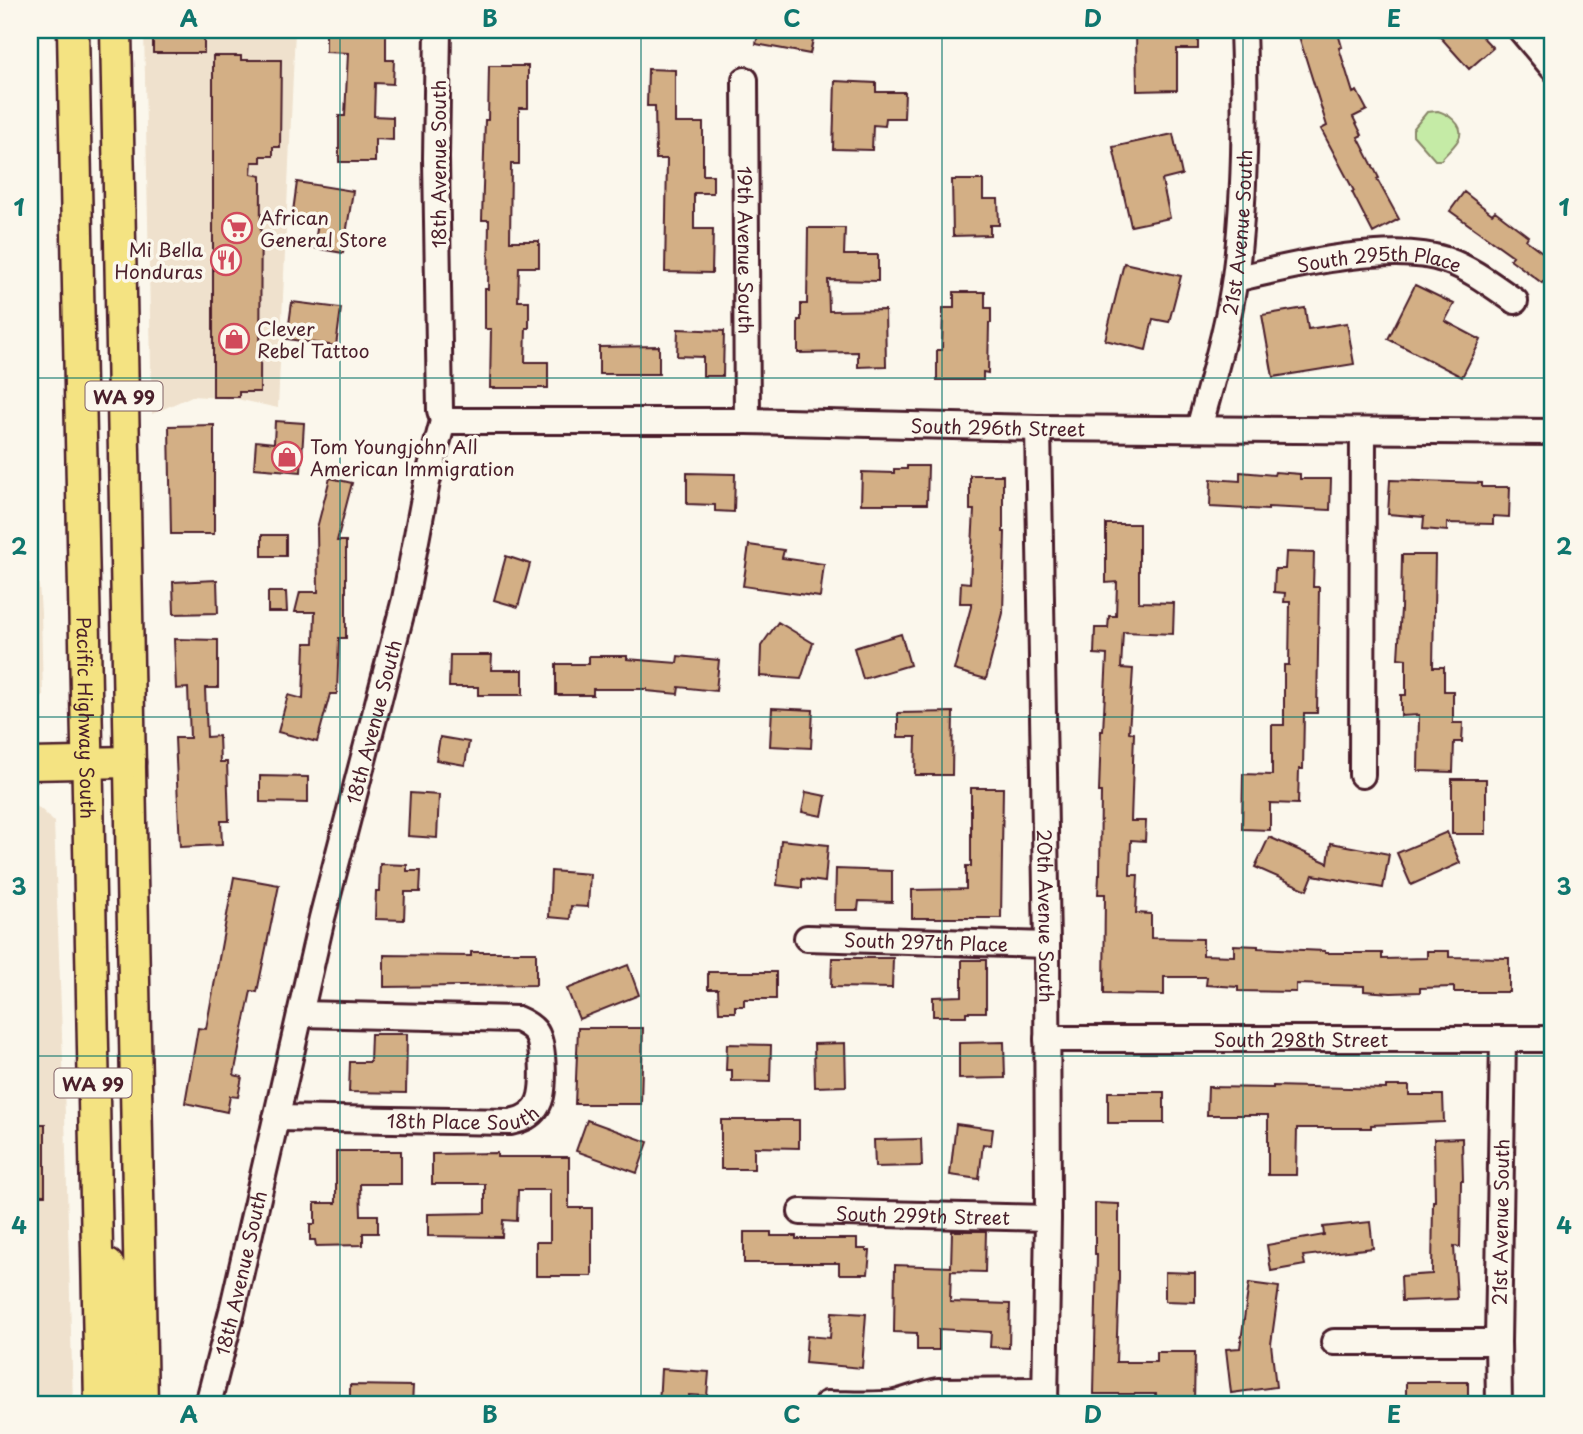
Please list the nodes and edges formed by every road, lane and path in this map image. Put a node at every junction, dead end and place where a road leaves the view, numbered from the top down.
1 (74, 30) edge
2 (116, 30) edge
3 (438, 30) edge
4 (1243, 30) edge
5 (1521, 30) edge
6 (1553, 68) edge
7 (745, 80) dead end
8 (1235, 279) junction
9 (1515, 301) dead end
10 (443, 421) junction
11 (747, 421) junction
12 (1038, 428) junction
13 (1199, 429) junction
14 (1363, 430) junction
15 (1553, 432) edge
16 (87, 762) junction
17 (130, 762) junction
18 (30, 764) edge
19 (1362, 775) dead end
20 (807, 938) dead end
21 (1047, 945) junction
22 (300, 1014) junction
23 (1047, 1039) junction
24 (1503, 1039) junction
25 (1553, 1039) edge
26 (276, 1118) junction
27 (801, 1212) dead end
28 (1048, 1218) junction
29 (96, 1247) junction
30 (1334, 1342) dead end
31 (1498, 1342) junction
32 (1045, 1397) edge
33 (100, 1404) edge
34 (121, 1404) edge
35 (142, 1404) edge
36 (208, 1404) edge
37 (827, 1404) edge
38 (1499, 1404) edge

1 - 16 main road, Pacific Highway South / WA 99
2 - 17 main road, WA 99
3 - 10 street, 18th Avenue South
4 - 8 street, 21st Avenue South
5 - 6 street
7 - 11 street, 19th Avenue South
8 - 9 street, South 295th Place
8 - 13 street, 21st Avenue South
10 - 11 street, South 296th Street
10 - 22 street, 18th Avenue South
11 - 12 street, South 296th Street
12 - 13 street, South 296th Street
12 - 21 street, 20th Avenue South
13 - 14 street, South 296th Street
14 - 15 street, South 296th Street
14 - 19 street
16 - 17 main road
16 - 18 main road
16 - 29 main road, Pacific Highway South / WA 99
17 - 35 main road, WA 99
20 - 21 street, South 297th Place
21 - 23 street, 20th Avenue South
22 - 26 street, 18th Avenue South
22 - 26 street, 18th Place South
23 - 24 street, South 298th Street
23 - 28 street, 20th Avenue South
24 - 25 street, South 298th Street
24 - 31 street, 21st Avenue South
26 - 36 street, 18th Avenue South
27 - 28 street, South 299th Street
28 - 32 street, 20th Avenue South
29 - 33 main road, Pacific Highway South / WA 99
29 - 34 main road
30 - 31 street
31 - 38 street, 21st Avenue South
32 - 37 street

